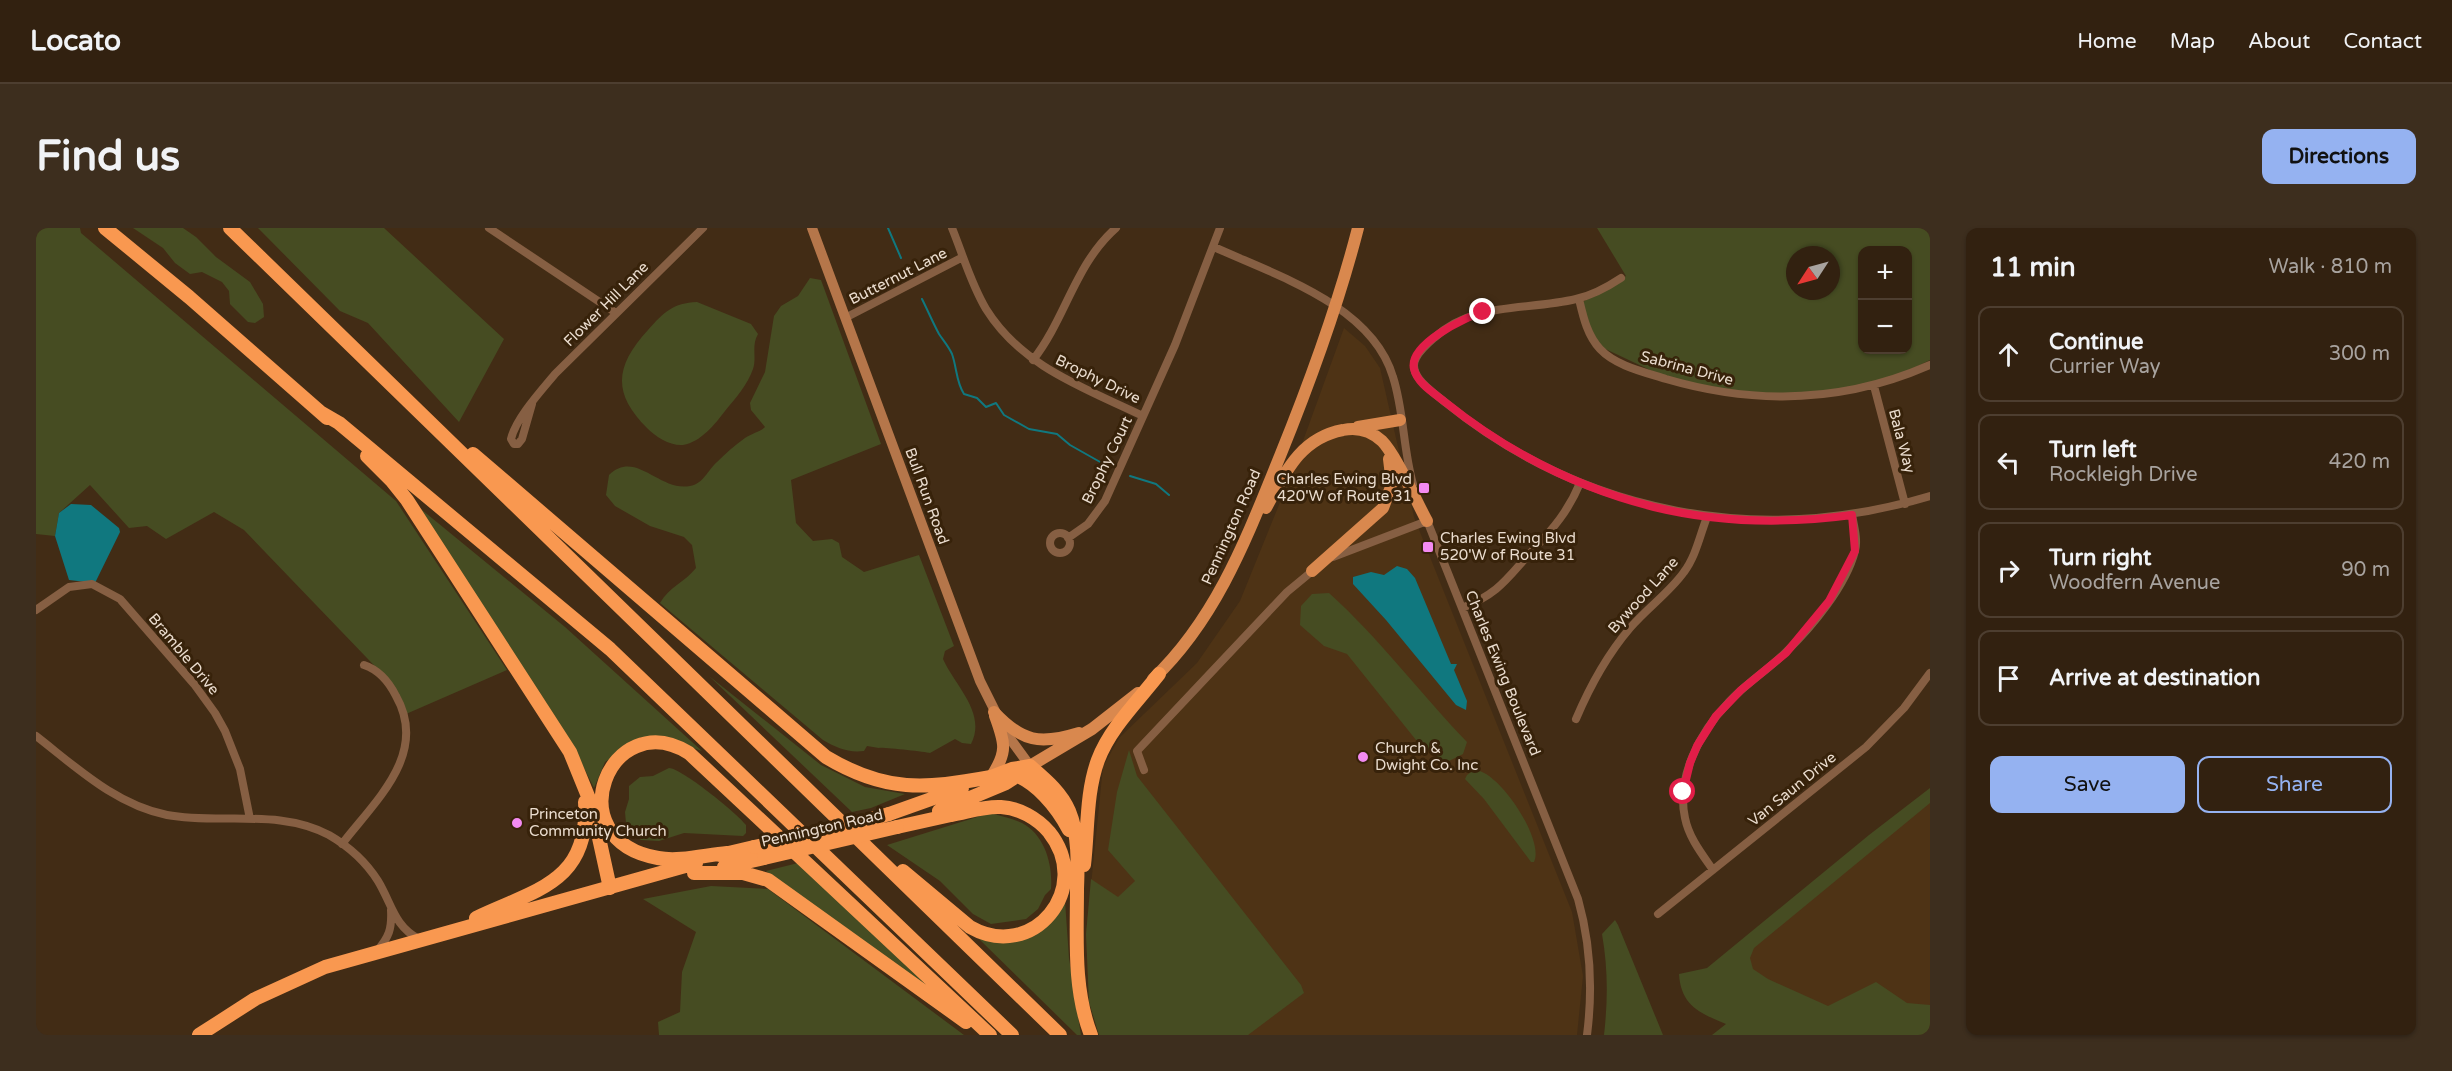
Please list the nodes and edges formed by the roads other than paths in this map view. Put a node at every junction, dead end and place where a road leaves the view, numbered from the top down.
1 (105, 228) edge
2 (230, 228) edge
3 (489, 228) edge
4 (703, 228) edge
5 (812, 228) edge
6 (952, 228) edge
7 (1116, 228) edge
8 (1220, 228) edge
9 (1358, 228) edge
10 (1214, 247) junction
11 (963, 257) junction
12 (1621, 278) dead end
13 (1579, 299) junction
14 (307, 304) junction
15 (1335, 307) junction
16 (616, 313) junction
17 (845, 318) junction
18 (1033, 360) junction
19 (1930, 366) edge
20 (1874, 386) junction
21 (532, 404) junction
22 (320, 412) junction
23 (1143, 416) junction
24 (1400, 420) junction
25 (1354, 429) junction
26 (1580, 483) junction
27 (1930, 496) edge
28 (1905, 504) junction
29 (1852, 515) junction
30 (1707, 517) junction
31 (1427, 521) junction
32 (1068, 538) dead end
33 (1235, 564) junction
34 (1312, 571) junction
35 (1462, 608) junction
36 (36, 610) edge
37 (364, 664) dead end
38 (1930, 673) edge
39 (1158, 674) junction
40 (994, 712) junction
41 (1576, 718) dead end
42 (1092, 729) junction
43 (36, 736) edge
44 (576, 765) junction
45 (782, 765) junction
46 (1030, 766) junction
47 (1144, 770) dead end
48 (997, 774) junction
49 (1018, 776) junction
50 (250, 819) junction
51 (897, 827) junction
52 (342, 844) junction
53 (1077, 851) junction
54 (727, 853) junction
55 (1713, 870) junction
56 (694, 873) junction
57 (610, 888) junction
58 (390, 906) junction
59 (1658, 914) dead end
60 (1077, 929) junction
61 (445, 933) junction
62 (420, 940) junction
63 (376, 952) junction
64 (199, 1035) edge
65 (983, 1035) edge
66 (990, 1035) edge
67 (1012, 1035) edge
68 (1060, 1035) edge
69 (1091, 1035) edge
70 (1587, 1035) edge

1 - 22 highway
2 - 14 highway
3 - 16 street
4 - 16 street, Flower Hill Lane
5 - 17 street, Bull Run Road
6 - 11 street, Brophy Drive
7 - 18 street
8 - 10 street, Brophy Drive
9 - 15 main road, Pennington Road
10 - 15 street, Charles Ewing Boulevard
10 - 23 street, Brophy Drive
11 - 17 street, Butternut Lane
11 - 18 street, Brophy Drive
12 - 13 street
13 - 20 street, Sabrina Drive
13 - 26 street
14 - 45 highway
14 - 48 highway
15 - 24 street, Charles Ewing Boulevard
15 - 33 main road, Pennington Road
16 - 21 street, Flower Hill Lane
17 - 40 street, Bull Run Road
18 - 23 street, Brophy Drive
19 - 20 street, Sabrina Drive
20 - 28 street, Bala Way
21 - 21 street, Flower Hill Lane
22 - 44 highway
22 - 67 highway
23 - 32 street, Brophy Court
24 - 25 main road
24 - 31 street, Charles Ewing Boulevard
25 - 31 main road
25 - 33 main road
25 - 34 main road
26 - 30 street
26 - 35 street
27 - 28 street
28 - 29 street
29 - 30 street
29 - 55 street
30 - 41 street, Bywood Lane
31 - 34 street
31 - 35 street, Charles Ewing Boulevard
33 - 39 main road, Pennington Road
34 - 47 street
35 - 70 street, Charles Ewing Boulevard
36 - 50 street, Bramble Drive
37 - 52 street
38 - 55 street, Van Saun Drive
39 - 42 main road, Pennington Road
39 - 60 highway
40 - 42 main road
40 - 46 street, Bull Run Road
40 - 48 main road
42 - 46 main road, Pennington Road
43 - 50 street
44 - 57 highway
44 - 61 highway
45 - 51 highway
45 - 68 highway
46 - 48 highway, Pennington Road
46 - 49 highway, Pennington Road
46 - 53 highway
48 - 49 highway
48 - 54 highway, Pennington Road, bridge
49 - 51 highway, Pennington Road
49 - 53 highway
50 - 52 street
51 - 56 highway, Pennington Road, bridge
52 - 58 street
53 - 60 highway
54 - 57 highway, Pennington Road
54 - 66 highway
55 - 59 street, Van Saun Drive
56 - 57 highway, Pennington Road
56 - 65 highway
57 - 61 highway, Pennington Road
58 - 62 street
58 - 63 street
60 - 69 highway
61 - 62 highway, Pennington Road
62 - 63 highway, Pennington Road
63 - 64 highway, Pennington Road

